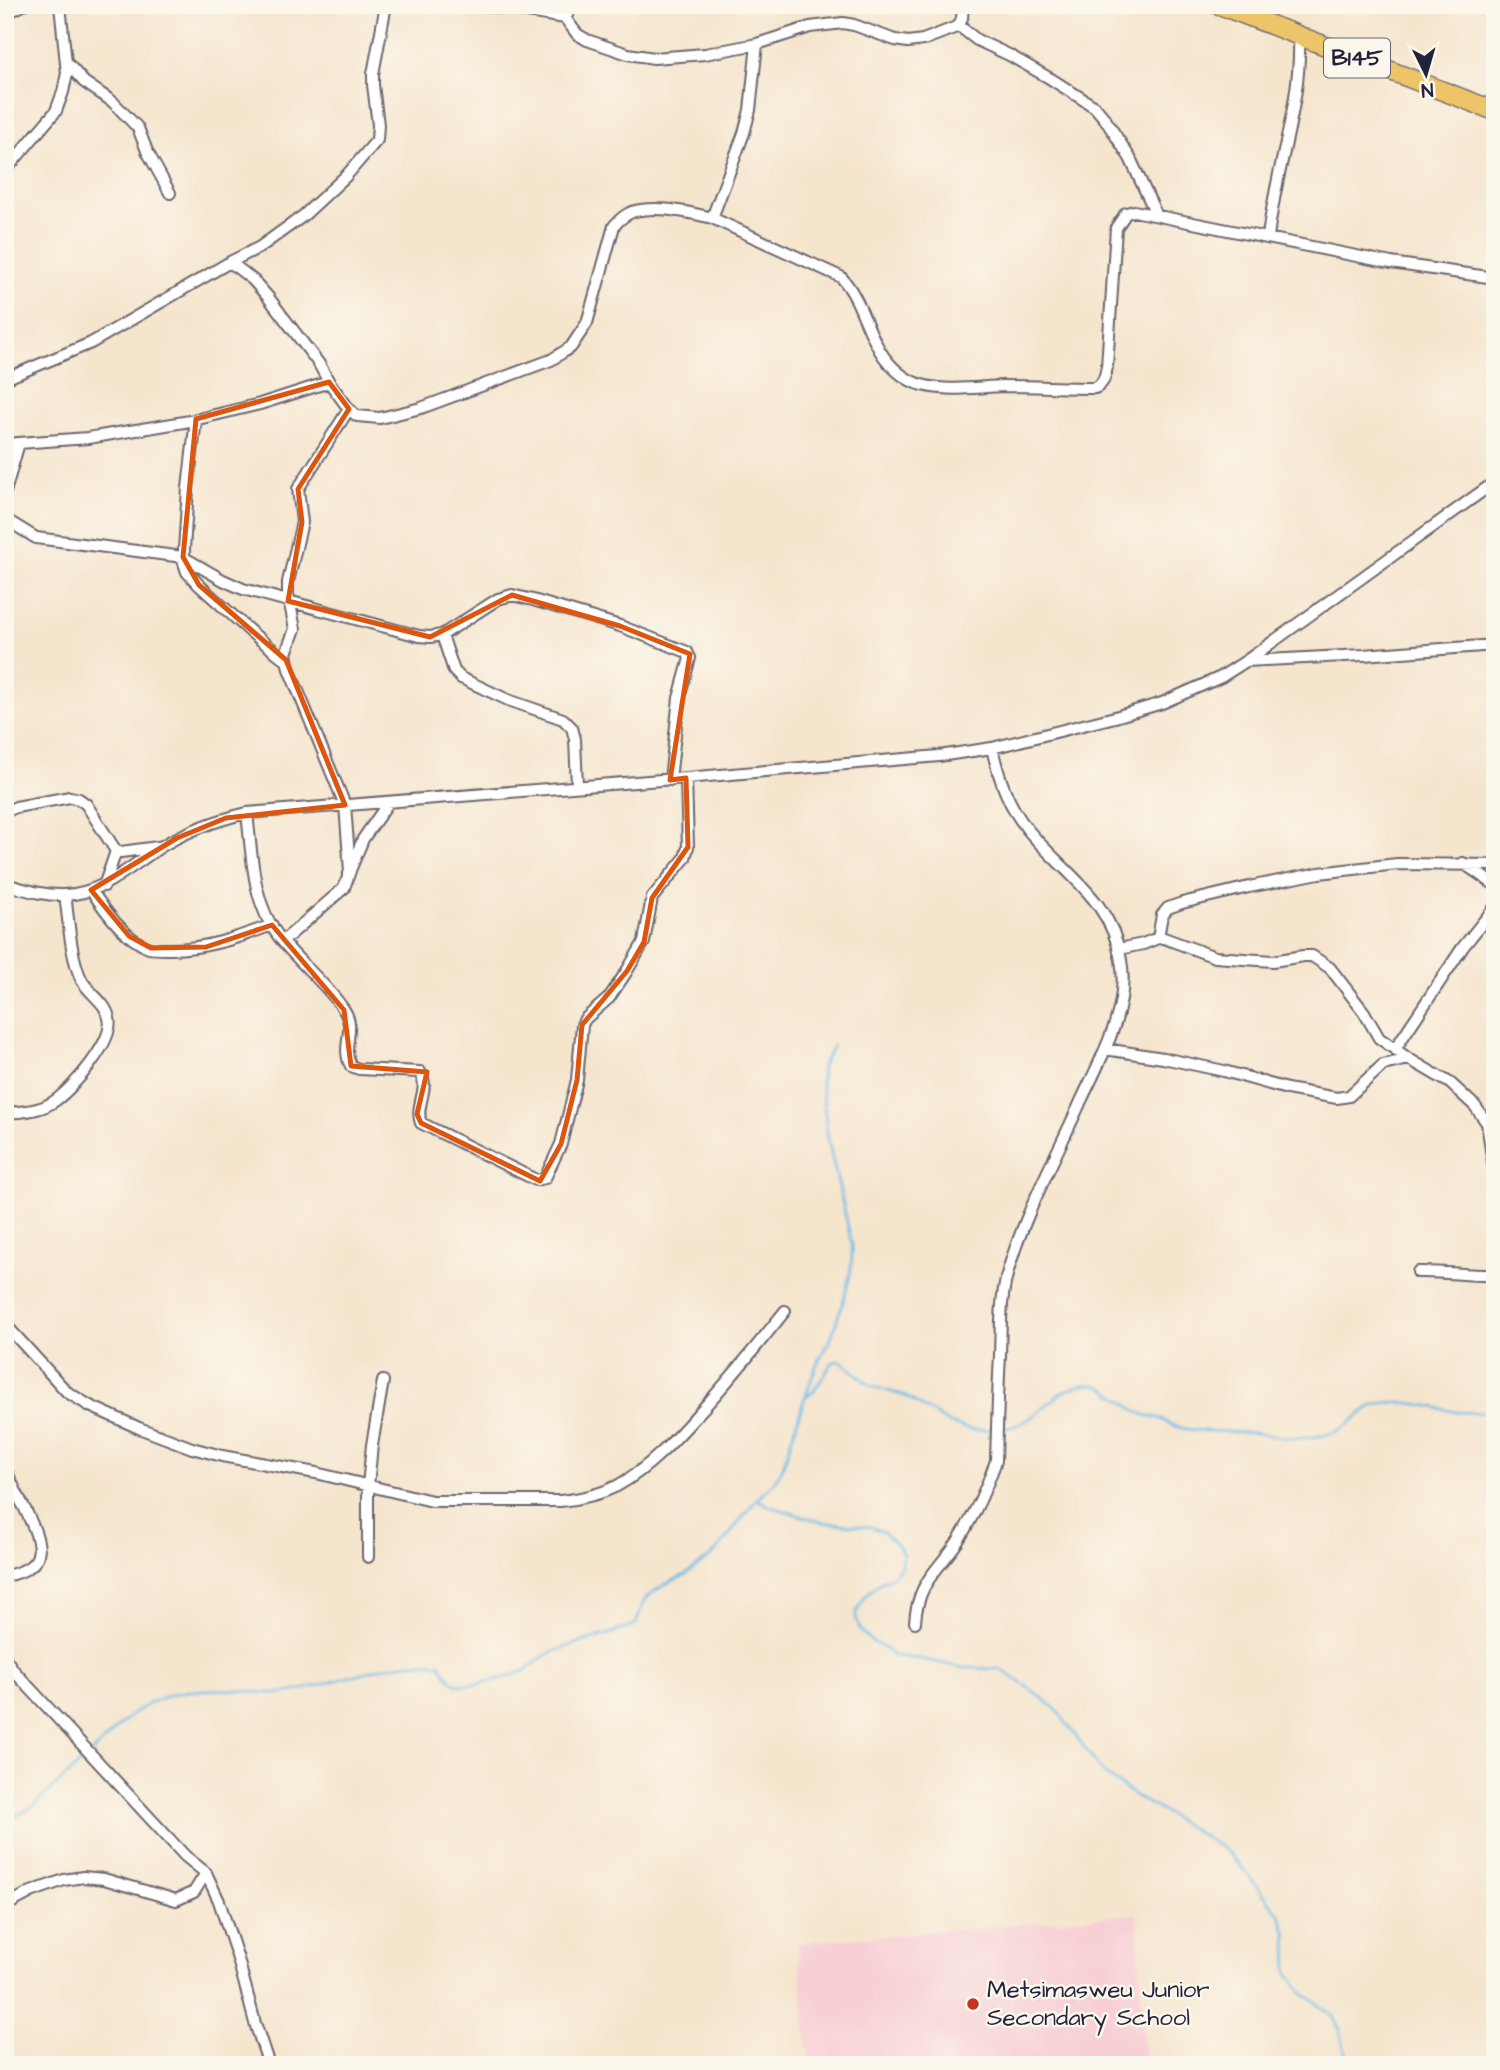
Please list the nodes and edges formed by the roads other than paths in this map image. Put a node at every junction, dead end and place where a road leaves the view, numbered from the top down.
1 (23, 5) edge
2 (60, 5) edge
3 (386, 5) edge
4 (485, 5) edge
5 (573, 5) edge
6 (963, 5) edge
7 (1219, 5) edge
8 (5, 14) edge
9 (565, 18) junction
10 (959, 26) junction
11 (1299, 36) junction
12 (757, 44) junction
13 (67, 63) junction
14 (1495, 111) edge
15 (5, 171) edge
16 (170, 193) dead end
17 (1156, 214) junction
18 (712, 218) junction
19 (1268, 238) junction
20 (230, 262) junction
21 (1495, 278) edge
22 (5, 379) edge
23 (329, 382) junction
24 (349, 409) junction
25 (197, 419) junction
26 (19, 443) junction
27 (5, 444) edge
28 (1495, 482) edge
29 (5, 492) edge
30 (5, 519) edge
31 (183, 557) junction
32 (290, 601) junction
33 (442, 635) junction
34 (1495, 645) edge
35 (286, 660) junction
36 (1246, 661) junction
37 (992, 748) junction
38 (686, 778) junction
39 (670, 780) junction
40 (577, 786) junction
41 (388, 803) junction
42 (345, 805) junction
43 (5, 812) edge
44 (247, 813) junction
45 (161, 847) junction
46 (116, 851) junction
47 (1463, 863) junction
48 (1495, 865) edge
49 (350, 871) junction
50 (5, 884) edge
51 (104, 886) junction
52 (1495, 886) edge
53 (91, 891) junction
54 (65, 895) junction
55 (1495, 907) edge
56 (272, 925) junction
57 (1158, 938) junction
58 (283, 941) junction
59 (1119, 949) junction
60 (1379, 1038) junction
61 (1105, 1049) junction
62 (1395, 1049) junction
63 (1409, 1059) junction
64 (1383, 1065) junction
65 (5, 1113) edge
66 (1495, 1113) edge
67 (1490, 1129) edge
68 (1495, 1176) edge
69 (1418, 1272) dead end
70 (1495, 1275) edge
71 (785, 1311) dead end
72 (5, 1324) edge
73 (383, 1381) dead end
74 (5, 1468) edge
75 (368, 1486) junction
76 (368, 1557) dead end
77 (5, 1576) edge
78 (915, 1622) dead end
79 (5, 1658) edge
80 (206, 1873) junction
81 (5, 1906) edge
82 (269, 2065) edge

1 - 8 street
2 - 13 street
3 - 20 street
4 - 9 street
5 - 9 street
6 - 10 street
7 - 11 main road, B145
9 - 12 street
10 - 12 street
10 - 17 street
11 - 14 main road, B145
11 - 19 street
12 - 18 street
13 - 15 street
13 - 16 street
17 - 18 street
17 - 19 street
18 - 24 street
19 - 21 street
20 - 22 street
20 - 23 street
23 - 24 street
23 - 25 street
24 - 32 street
25 - 26 street
25 - 31 street
26 - 27 street
26 - 29 street
28 - 36 street
30 - 31 street
31 - 32 street
31 - 35 street
32 - 33 street
32 - 35 street
33 - 39 street
33 - 40 street
34 - 36 street
35 - 42 street
36 - 37 street
37 - 38 street
37 - 59 street
38 - 39 street
38 - 58 street
39 - 40 street
40 - 41 street
41 - 42 street
41 - 49 street
42 - 44 street
42 - 49 street
43 - 46 street
44 - 45 street
44 - 56 street
45 - 46 street
45 - 51 street
46 - 51 street
47 - 48 street
47 - 52 street
47 - 57 street
49 - 58 street
50 - 54 street
51 - 53 street
53 - 54 street
53 - 56 street
54 - 65 street
55 - 62 street
56 - 58 street
57 - 59 street
57 - 60 street
59 - 61 street
60 - 62 street
60 - 64 street
61 - 64 street
61 - 78 street
62 - 63 street
63 - 64 street
63 - 67 street
66 - 67 street
67 - 68 street
69 - 70 street
71 - 75 street
72 - 75 street
73 - 75 street
74 - 77 street
75 - 76 street
79 - 80 street
80 - 81 street
80 - 82 street

